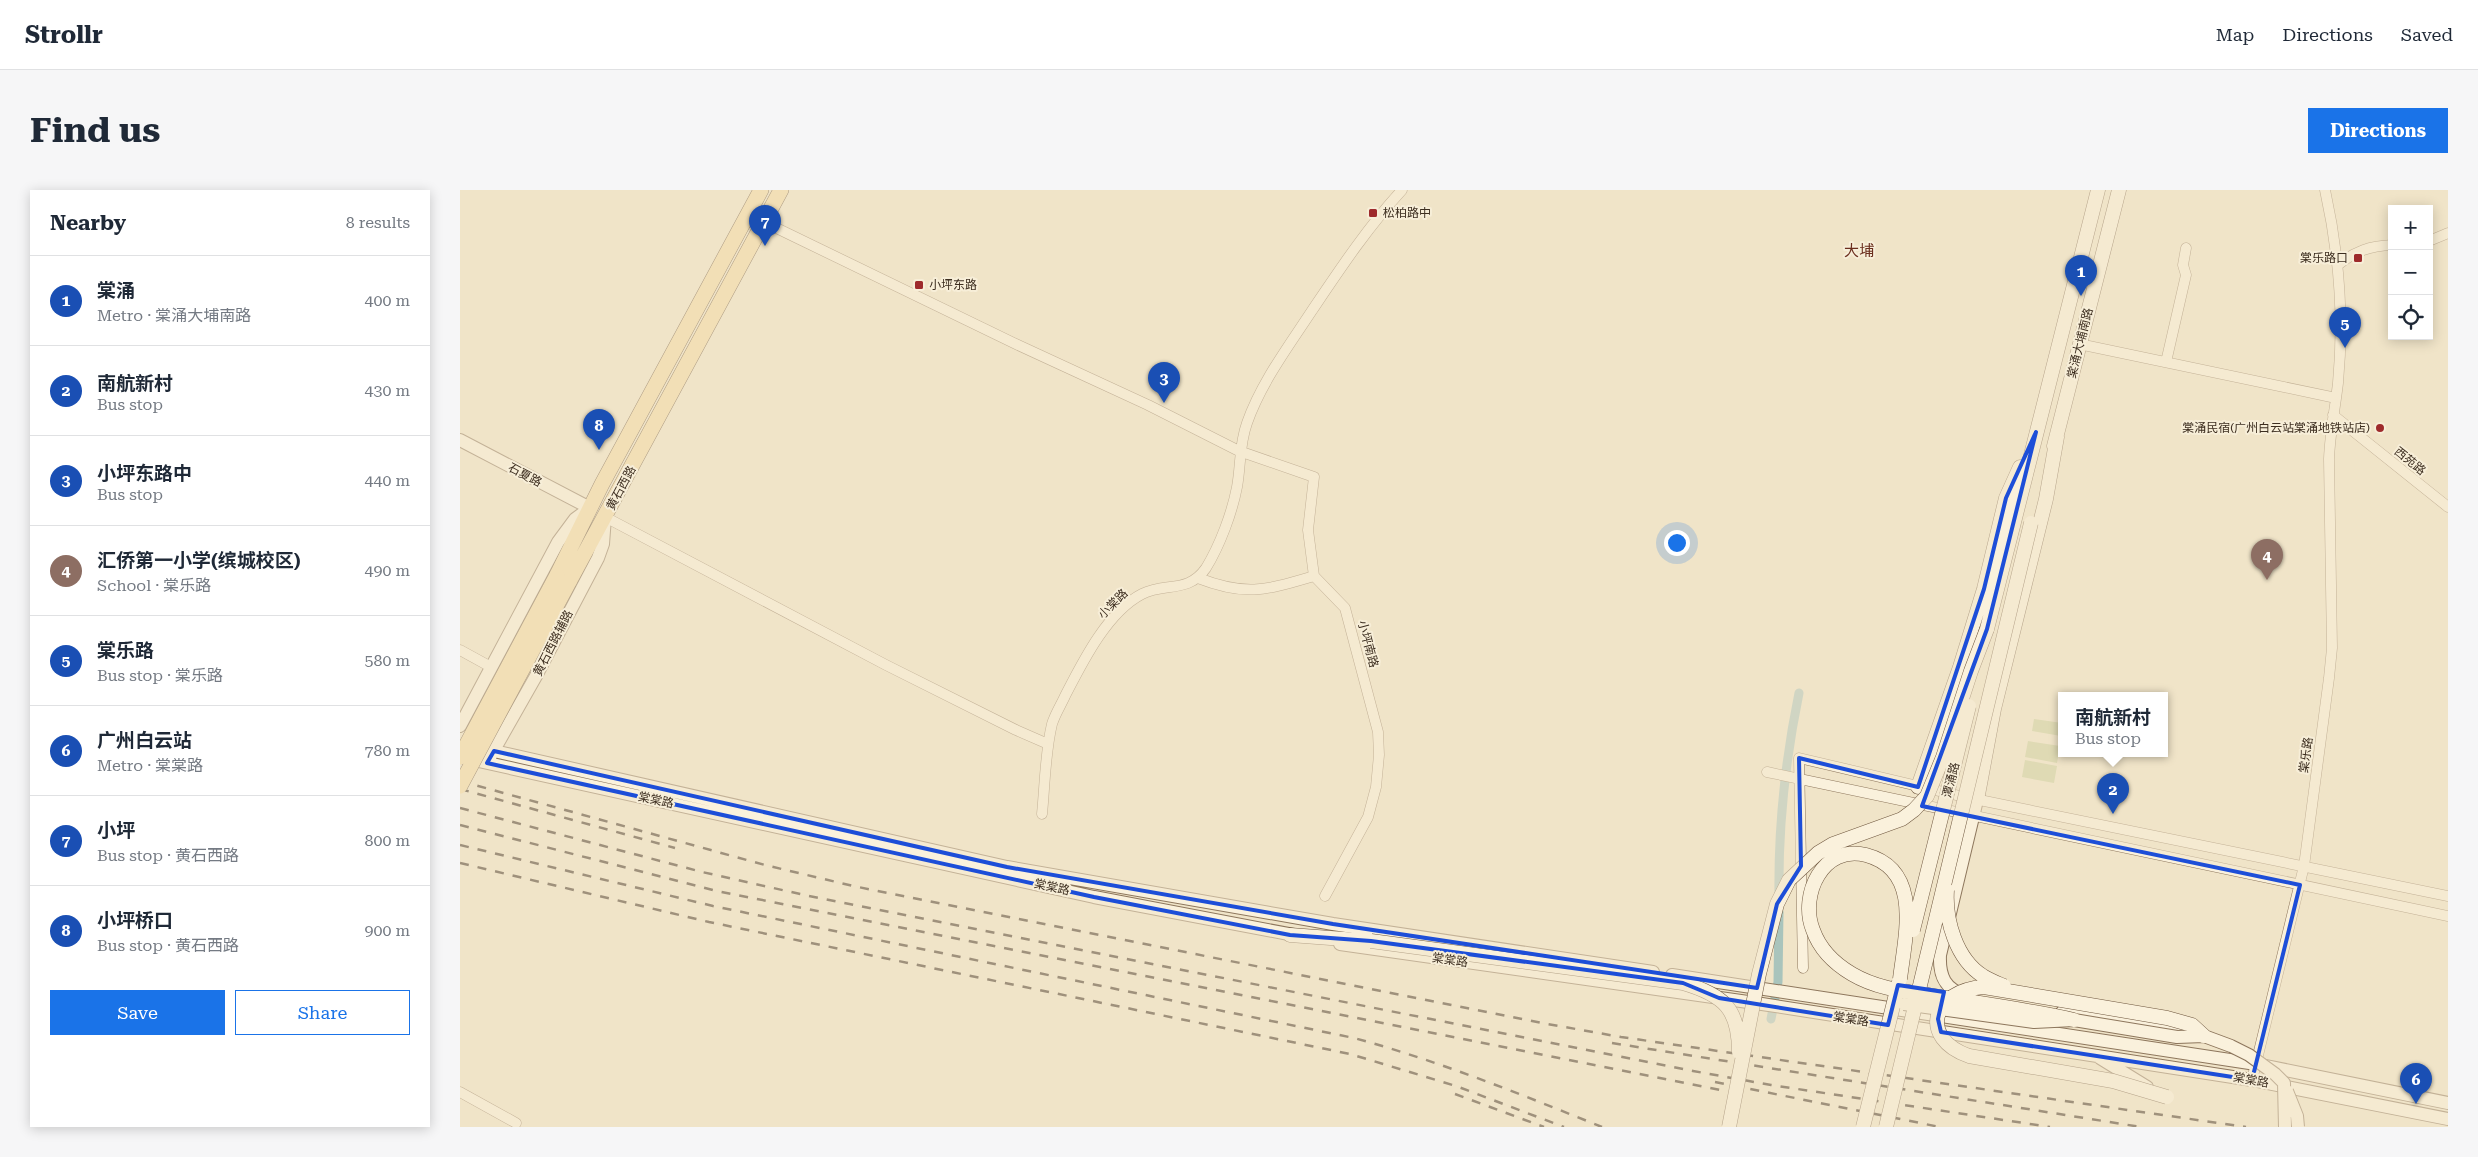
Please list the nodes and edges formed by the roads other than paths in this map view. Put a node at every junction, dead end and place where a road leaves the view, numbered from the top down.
1 (761, 190) edge
2 (781, 190) edge
3 (1402, 190) edge
4 (2098, 190) edge
5 (2118, 190) edge
6 (2325, 190) edge
7 (764, 222) junction
8 (2448, 233) edge
9 (2433, 239) edge
10 (2388, 246) edge
11 (2186, 248) dead end
12 (2338, 264) junction
13 (2079, 344) junction
14 (2166, 362) junction
15 (2336, 398) junction
16 (2333, 416) junction
17 (2036, 432) junction
18 (2057, 437) junction
19 (460, 440) edge
20 (1239, 451) junction
21 (568, 497) junction
22 (2448, 507) edge
23 (590, 508) junction
24 (605, 518) junction
25 (565, 531) junction
26 (1314, 576) junction
27 (563, 578) junction
28 (1198, 578) junction
29 (1988, 630) junction
30 (460, 650) edge
31 (491, 667) junction
32 (480, 685) junction
33 (519, 707) junction
34 (460, 726) edge
35 (460, 743) edge
36 (1048, 744) junction
37 (494, 751) junction
38 (460, 757) edge
39 (486, 763) junction
40 (1767, 772) dead end
41 (1860, 773) junction
42 (1800, 779) junction
43 (460, 786) edge
44 (1918, 787) junction
45 (1856, 792) junction
46 (1978, 800) junction
47 (1042, 814) dead end
48 (1973, 817) junction
49 (1953, 846) junction
50 (2304, 866) junction
51 (2300, 885) junction
52 (1325, 896) dead end
53 (2448, 896) edge
54 (2448, 916) edge
55 (1290, 934) junction
56 (1803, 968) dead end
57 (1861, 979) junction
58 (1900, 979) junction
59 (2023, 994) junction
60 (1976, 998) junction
61 (1875, 1006) junction
62 (2074, 1020) junction
63 (2204, 1036) junction
64 (2098, 1056) junction
65 (2256, 1064) junction
66 (2252, 1080) junction
67 (1737, 1082) junction
68 (2284, 1084) junction
69 (460, 1092) edge
70 (2167, 1097) joint
71 (2448, 1103) edge
72 (2448, 1120) edge
73 (516, 1123) dead end
74 (1729, 1127) edge
75 (1862, 1127) edge
76 (1886, 1127) edge
77 (2279, 1127) edge
78 (2285, 1127) edge
79 (2298, 1127) edge

1 - 23 main road, 黄石西路
2 - 7 main road, 黄石西路
3 - 20 street
4 - 17 main road, 棠涌大埔南路
5 - 13 main road, 棠涌大埔南路
6 - 12 street, 棠乐路
7 - 20 street
7 - 24 main road, 黄石西路
8 - 9 street
10 - 12 street
11 - 14 street
12 - 15 street, 棠乐路
13 - 14 street
13 - 18 main road, 棠涌大埔南路
14 - 15 street
15 - 16 street, 棠乐路
16 - 22 street, 西苑路
16 - 50 street, 棠乐路
17 - 29 main road, 潭涌路
17 - 44 main road
18 - 46 main road
18 - 49 main road, 潭涌路, bridge
19 - 21 street, 石夏路
20 - 26 street
20 - 28 street
21 - 23 street, 石夏路
21 - 25 street
23 - 25 street
23 - 27 main road, 黄石西路
24 - 27 main road, 黄石西路
24 - 33 street, 黄石西路辅路
24 - 36 street
25 - 31 street
26 - 28 street
26 - 52 street, 小坪南路
27 - 38 main road, 黄石西路, bridge
27 - 43 main road, 黄石西路, bridge
28 - 36 street, 小棠路
29 - 58 main road, 潭涌路, bridge
29 - 67 main road, bridge
30 - 31 street
31 - 32 street
32 - 33 street
32 - 34 street
33 - 37 street, 黄石西路辅路
35 - 37 street, 棠棠路
36 - 47 street, 小棠路
37 - 39 street, 黄石西路辅路
37 - 61 street, 棠棠路
38 - 39 street, 棠棠路
39 - 55 street, 棠棠路
40 - 42 street
41 - 42 street
41 - 44 street
41 - 45 street
42 - 45 street
42 - 56 street
44 - 46 street
45 - 48 street
46 - 48 street
46 - 50 street
48 - 51 street
48 - 60 street
49 - 59 main road, bridge
49 - 76 main road, 潭涌路, bridge
50 - 51 street, 棠乐路
50 - 53 street
51 - 54 street
51 - 65 street, 棠乐路
55 - 64 street, 棠棠路
55 - 67 main road, bridge
57 - 58 main road, bridge
57 - 60 street
57 - 62 main road, bridge
58 - 75 main road, 潭涌路, bridge
59 - 63 main road, bridge
59 - 70 main road, bridge
60 - 65 street
61 - 62 street, bridge
61 - 65 street, 棠棠路
62 - 63 street, bridge
63 - 68 street, bridge
64 - 66 street, 棠棠路
64 - 70 street
65 - 66 street, 棠乐路
65 - 71 street, 棠棠路
66 - 72 street, 棠棠路
67 - 74 main road, bridge
68 - 77 street, bridge
68 - 78 street, bridge
68 - 79 street, bridge
69 - 73 street

